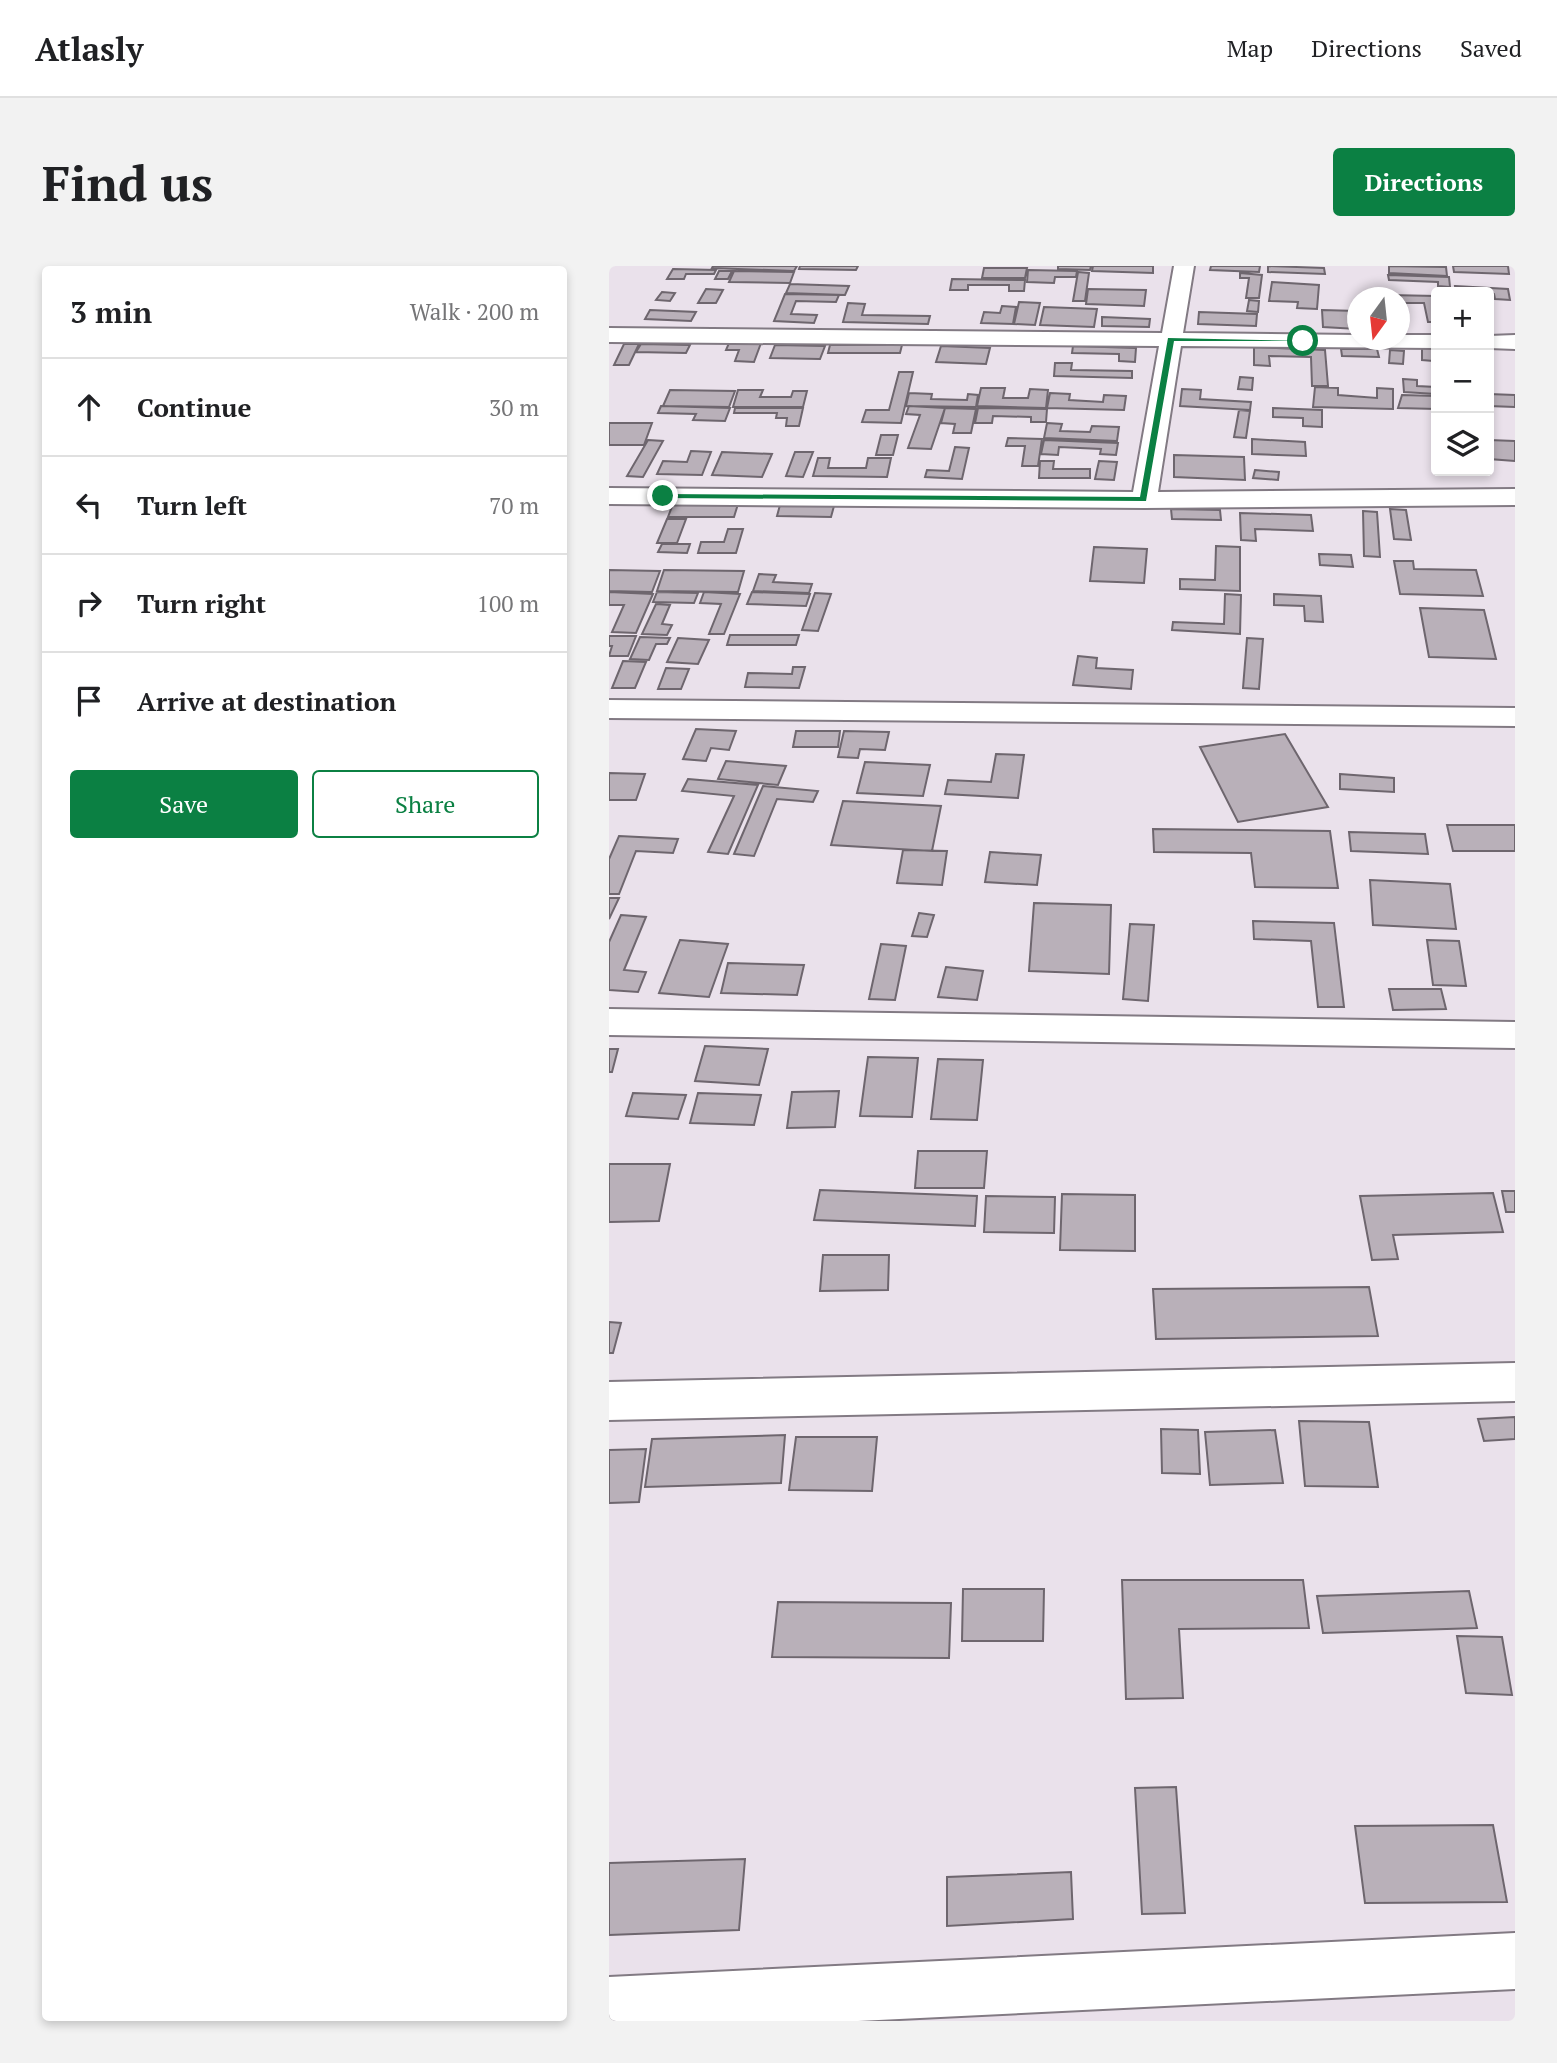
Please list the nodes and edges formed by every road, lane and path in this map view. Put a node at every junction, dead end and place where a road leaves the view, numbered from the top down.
1 (1184, 266) edge
2 (609, 335) edge
3 (1171, 339) junction
4 (1431, 342) edge
5 (1494, 342) edge
6 (1515, 342) edge
7 (609, 496) edge
8 (1515, 497) edge
9 (1144, 500) junction
10 (609, 709) edge
11 (1515, 717) edge
12 (609, 1022) edge
13 (1515, 1035) edge
14 (1515, 1382) edge
15 (609, 1401) edge
16 (1515, 1961) edge
17 (609, 2005) edge

1 - 3 street
2 - 3 street
3 - 4 street
3 - 9 street
5 - 6 street
7 - 9 street
8 - 9 street
10 - 11 street
12 - 13 street
14 - 15 street
16 - 17 street

